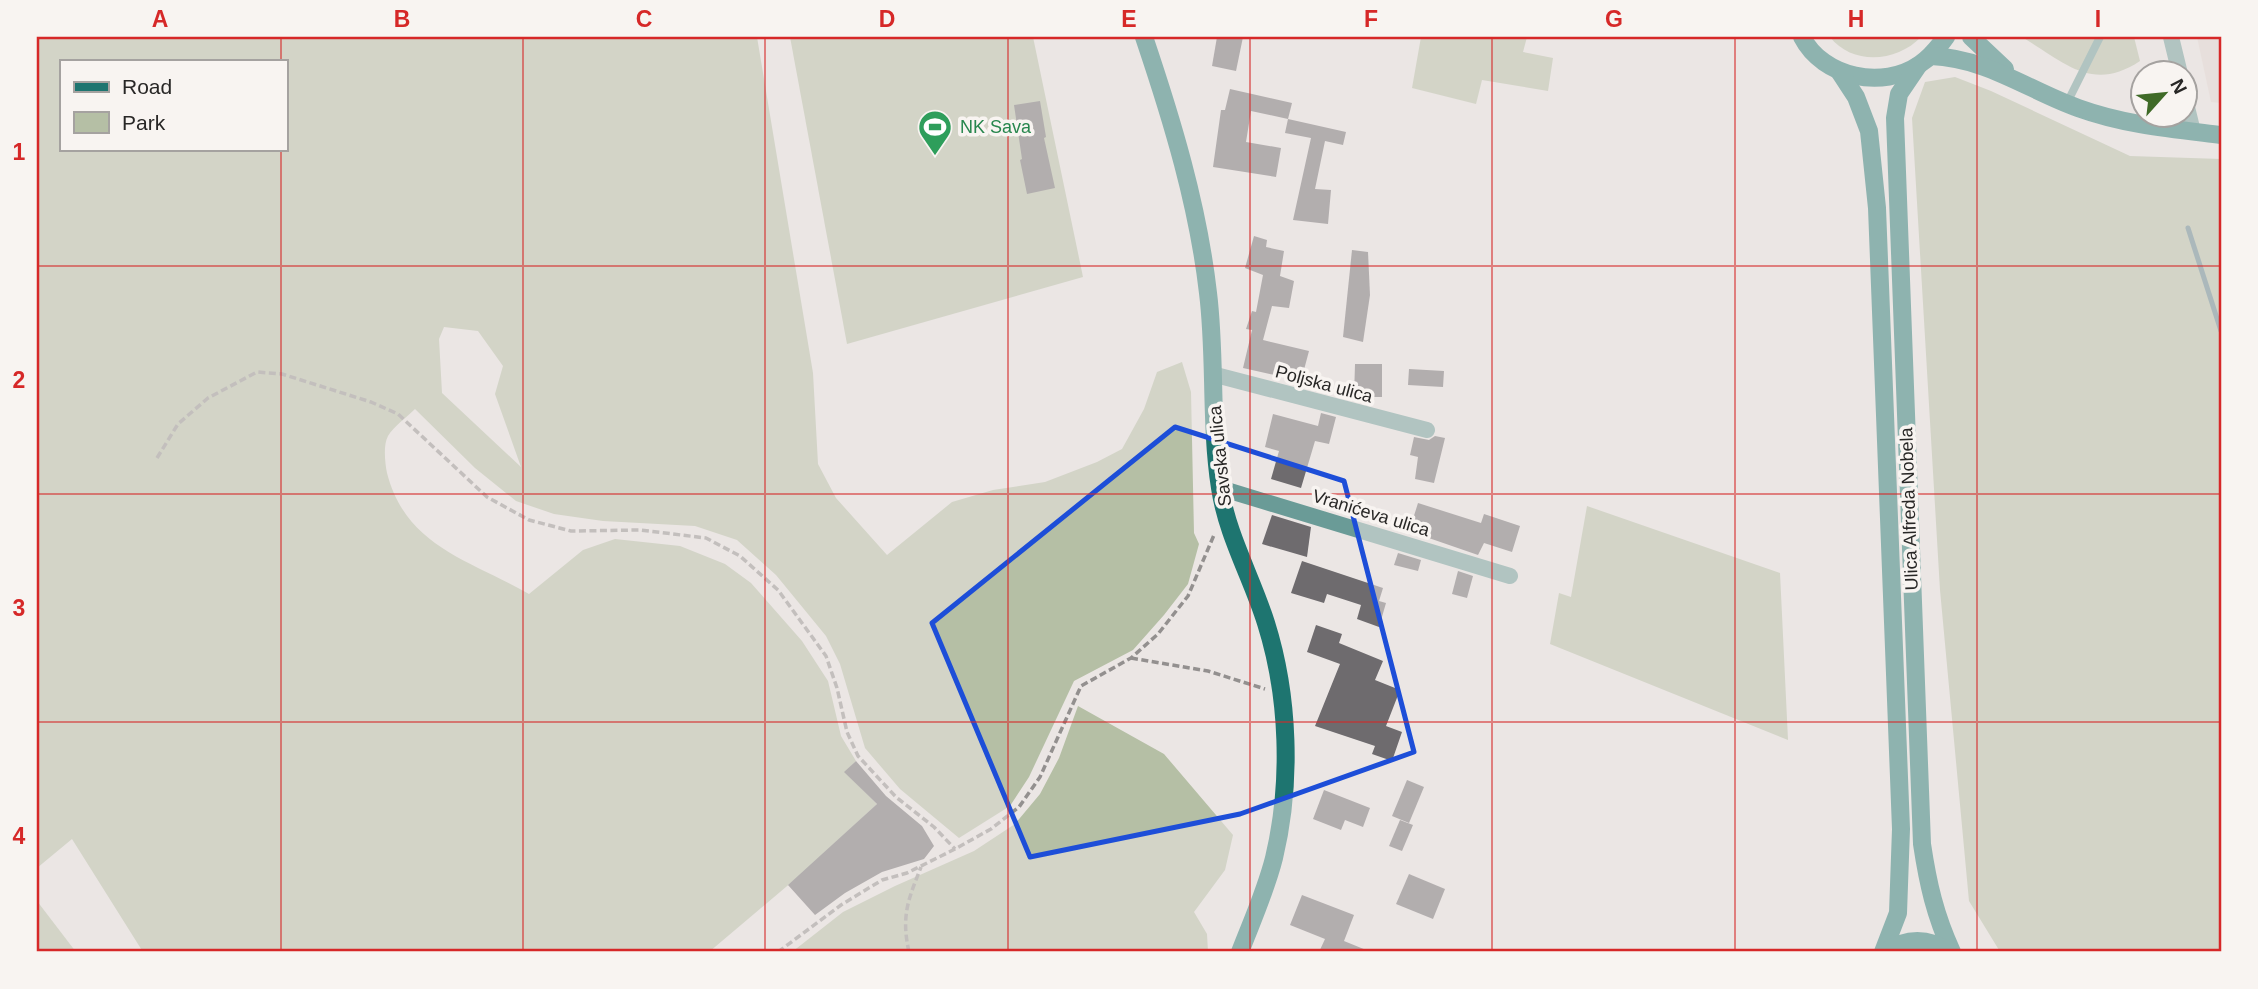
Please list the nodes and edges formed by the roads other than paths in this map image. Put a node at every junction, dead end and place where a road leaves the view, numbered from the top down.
1 (1144, 37) edge
2 (1801, 37) edge
3 (1946, 37) edge
4 (1971, 37) edge
5 (2099, 37) edge
6 (2171, 37) edge
7 (2176, 60) edge
8 (1924, 61) junction
9 (1839, 71) junction
10 (2016, 78) junction
11 (2067, 103) junction
12 (2193, 132) joint
13 (2221, 135) edge
14 (1212, 374) junction
15 (1427, 430) dead end
16 (1220, 488) junction
17 (1510, 576) dead end
18 (1240, 952) edge
19 (1884, 952) edge
20 (1951, 952) edge

1 - 14 street, Savska ulica
2 - 9 street
3 - 8 street, Ulica Alfreda Nobela
4 - 10 street
5 - 11 lane
6 - 7 street
8 - 9 street
8 - 10 street
8 - 20 street, Ulica Alfreda Nobela
9 - 19 street, Ulica Alfreda Nobela
10 - 11 street
11 - 12 street
12 - 13 street
14 - 15 street, Poljska ulica
14 - 16 street, Savska ulica
16 - 17 street, Vranićeva ulica
16 - 18 street, Savska ulica
19 - 20 street

